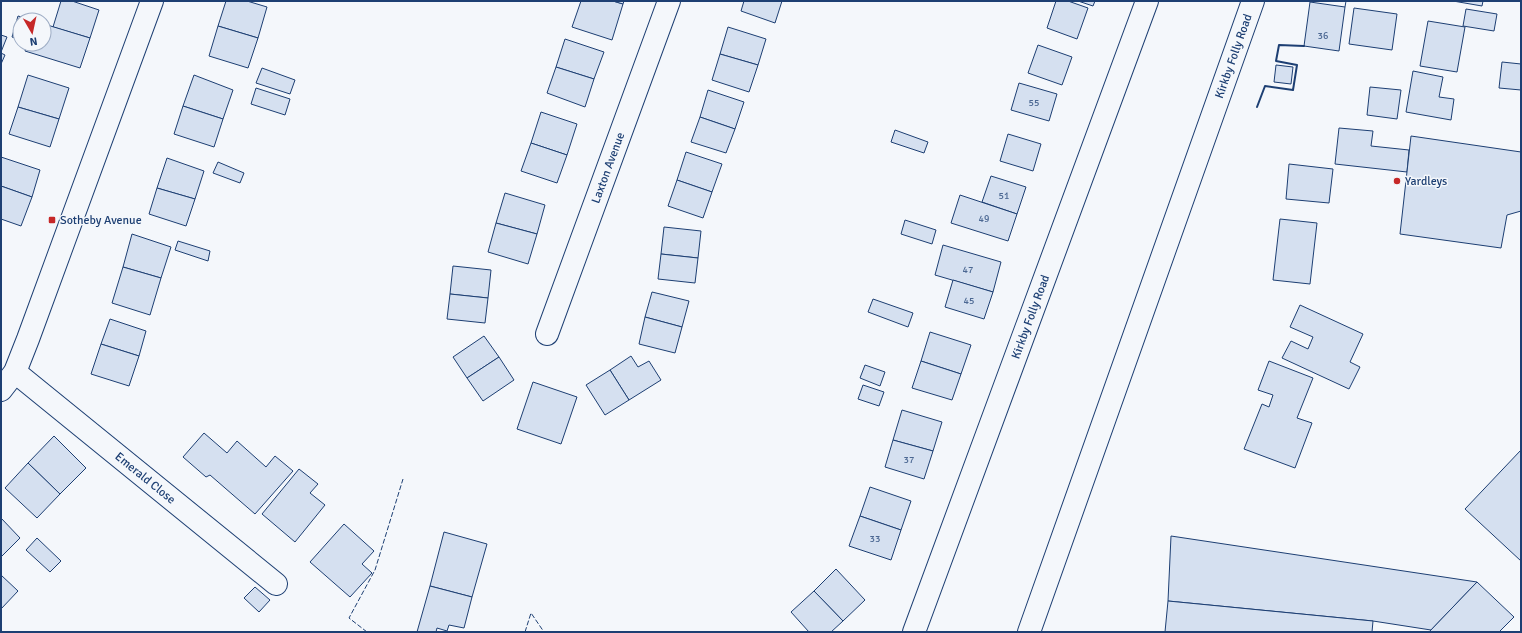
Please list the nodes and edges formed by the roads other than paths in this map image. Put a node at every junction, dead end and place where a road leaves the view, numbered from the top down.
1 (152, 1) edge
2 (669, 1) edge
3 (1147, 1) edge
4 (1253, 1) edge
5 (547, 334) dead end
6 (15, 372) junction
7 (1, 390) edge
8 (276, 584) dead end
9 (914, 632) edge
10 (1029, 632) edge

1 - 6 street
2 - 5 street, Laxton Avenue
3 - 9 street, Kirkby Folly Road
4 - 10 street, Kirkby Folly Road
6 - 7 street
6 - 8 street, Emerald Close

